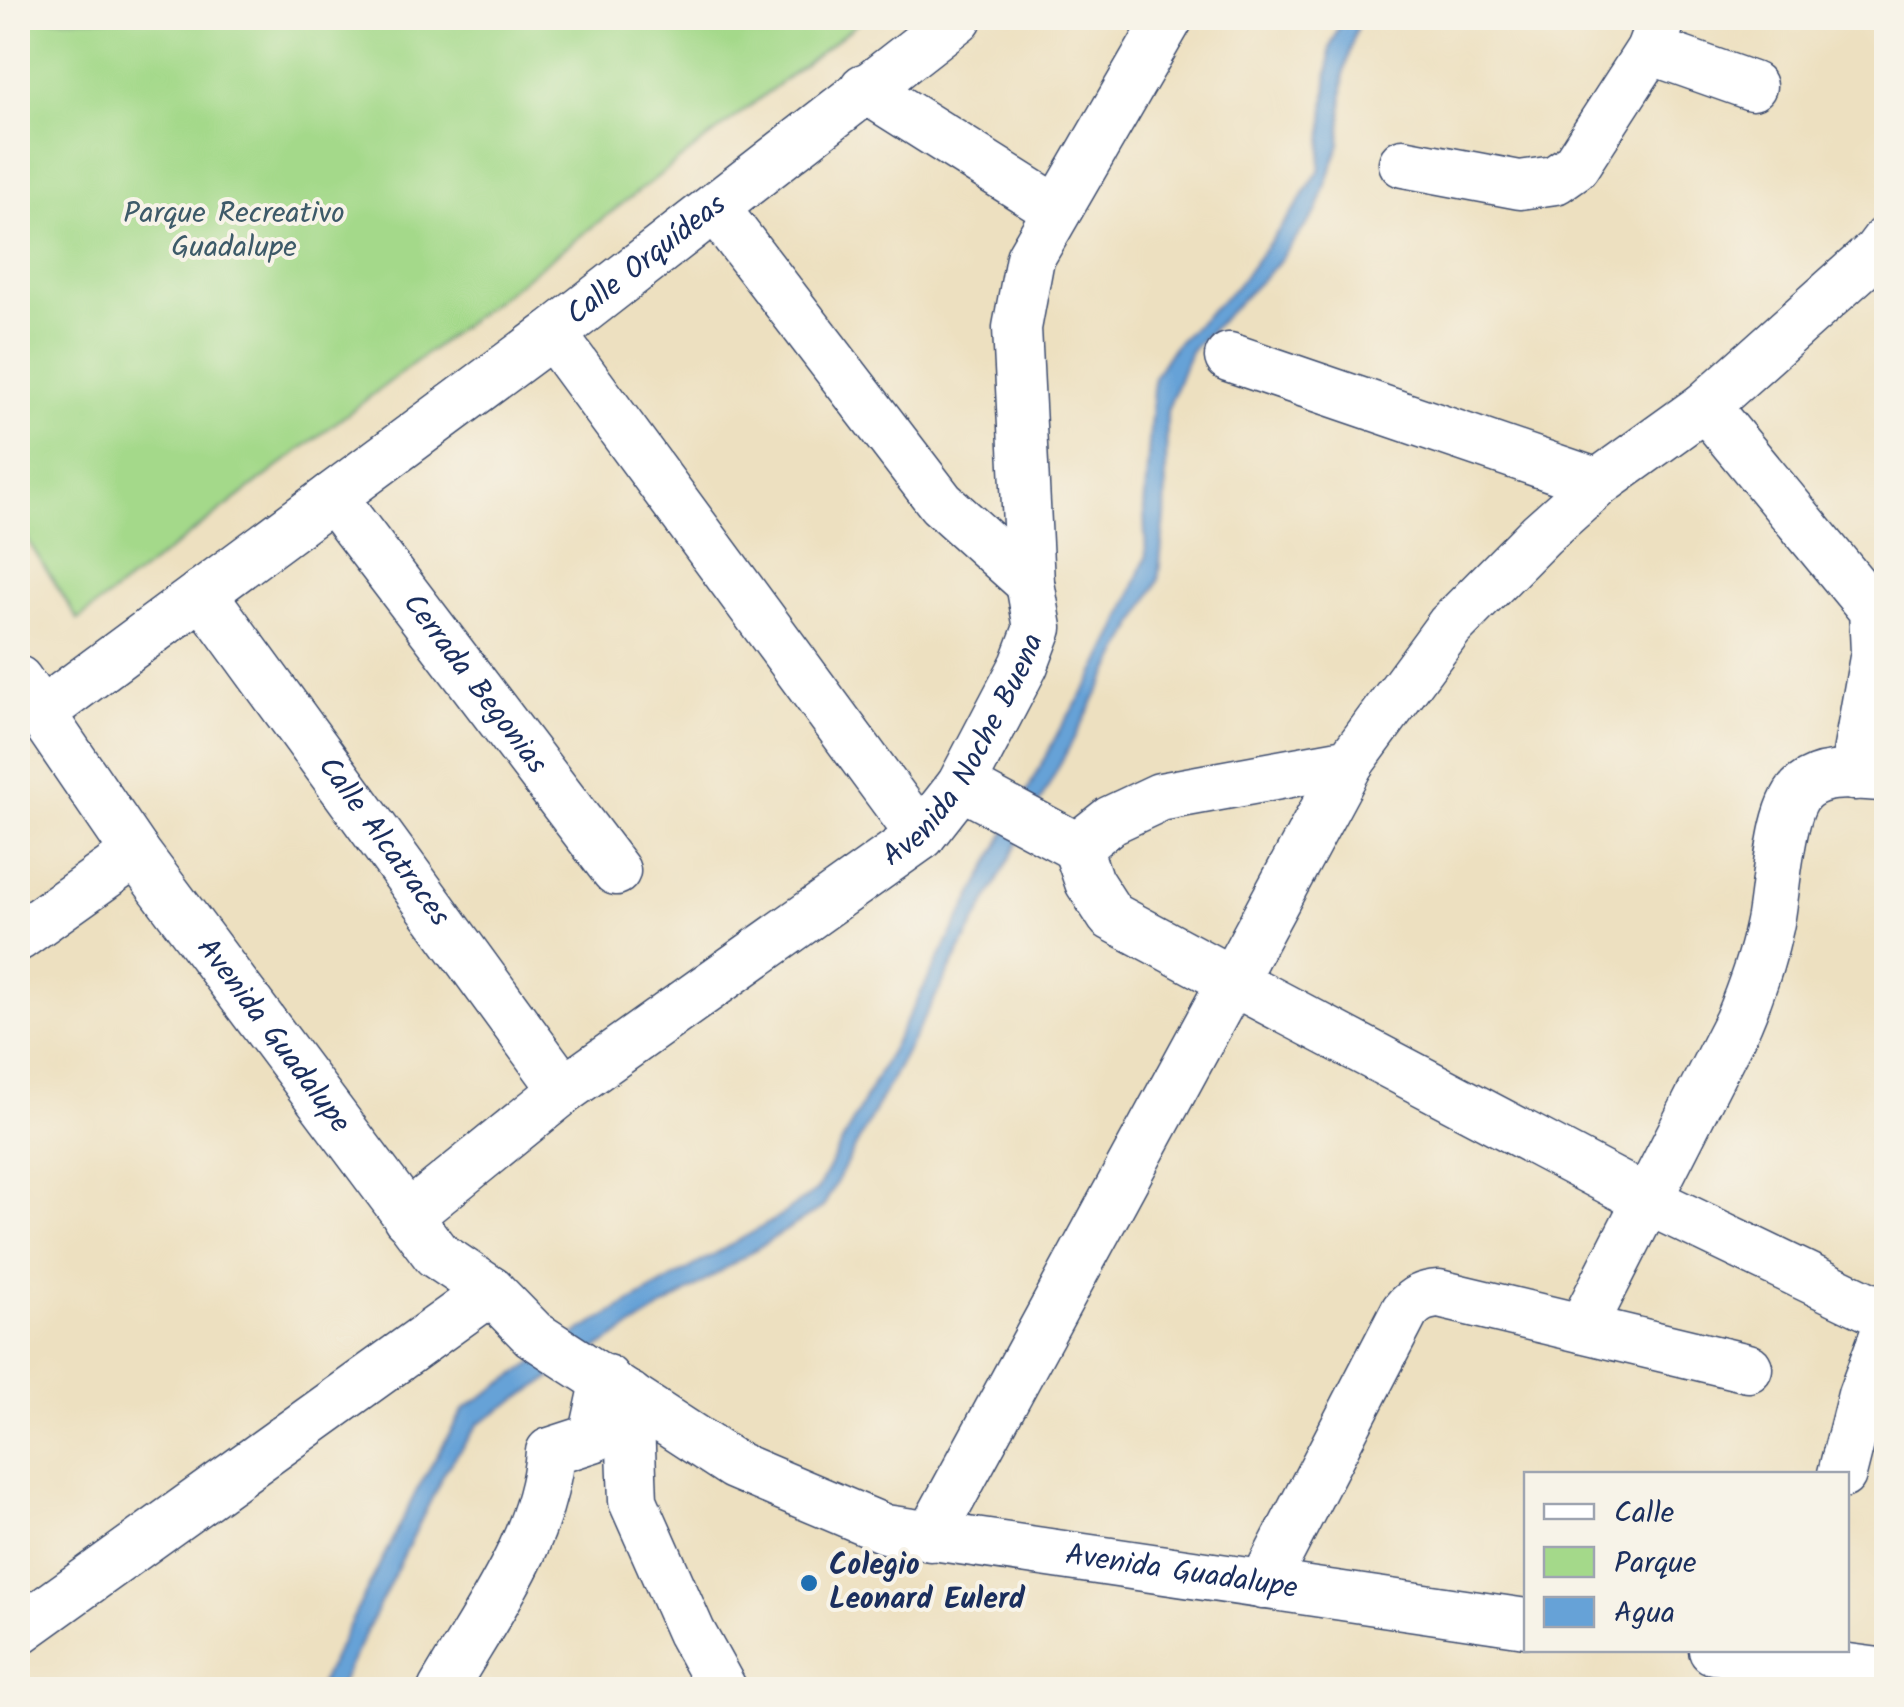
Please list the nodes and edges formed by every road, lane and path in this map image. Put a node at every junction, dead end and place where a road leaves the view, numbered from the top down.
1 (958, 18) edge
2 (1169, 18) edge
3 (1656, 34) edge
4 (1752, 86) dead end
5 (864, 88) junction
6 (1403, 163) dead end
7 (715, 208) junction
8 (1056, 209) junction
9 (1886, 240) edge
10 (552, 334) junction
11 (1229, 357) dead end
12 (1704, 406) junction
13 (1598, 484) junction
14 (332, 496) junction
15 (1030, 582) junction
16 (202, 593) junction
17 (30, 696) edge
18 (1350, 762) junction
19 (1870, 777) edge
20 (961, 785) junction
21 (1044, 830) junction
22 (921, 836) junction
23 (136, 853) junction
24 (616, 871) dead end
25 (18, 937) edge
26 (1232, 981) junction
27 (564, 1090) junction
28 (1648, 1202) junction
29 (407, 1217) junction
30 (492, 1291) junction
31 (1886, 1315) edge
32 (1582, 1328) junction
33 (1886, 1330) edge
34 (1748, 1368) dead end
35 (618, 1387) junction
36 (1874, 1398) edge
37 (1843, 1472) edge
38 (930, 1536) junction
39 (1263, 1585) junction
40 (1524, 1623) edge
41 (18, 1631) edge
42 (1745, 1652) edge
43 (1795, 1655) edge
44 (1886, 1674) edge
45 (442, 1690) edge
46 (723, 1690) edge

1 - 5 street, Calle Orquídeas
2 - 8 street, Avenida Noche Buena
3 - 4 street
3 - 6 street
5 - 7 street, Calle Orquídeas
5 - 8 street
7 - 10 street, Calle Orquídeas
7 - 15 street
8 - 15 street, Avenida Noche Buena
9 - 12 street
10 - 14 street, Calle Orquídeas
10 - 22 street
11 - 13 street
12 - 13 street
12 - 19 street
13 - 18 street
14 - 16 street, Calle Orquídeas
14 - 24 street, Cerrada Begonias
15 - 20 street, Avenida Noche Buena
16 - 17 street, Calle Orquídeas
16 - 27 street, Calle Alcatraces
17 - 23 street, Avenida Guadalupe
18 - 21 street
18 - 26 street
19 - 28 street
20 - 21 street
20 - 22 street, Avenida Noche Buena
21 - 26 street
22 - 27 street, Avenida Noche Buena
23 - 25 street
23 - 29 street, Avenida Guadalupe
26 - 28 street
26 - 38 street
27 - 29 street, Avenida Noche Buena
28 - 31 street
28 - 32 street
29 - 30 street, Avenida Guadalupe
30 - 35 street, Avenida Guadalupe
30 - 41 street
32 - 34 street
32 - 39 street
33 - 36 street
35 - 38 street, Avenida Guadalupe
35 - 45 street
35 - 46 street
36 - 37 street
38 - 39 street, Avenida Guadalupe
39 - 40 street, Avenida Guadalupe
42 - 43 street
43 - 44 street

